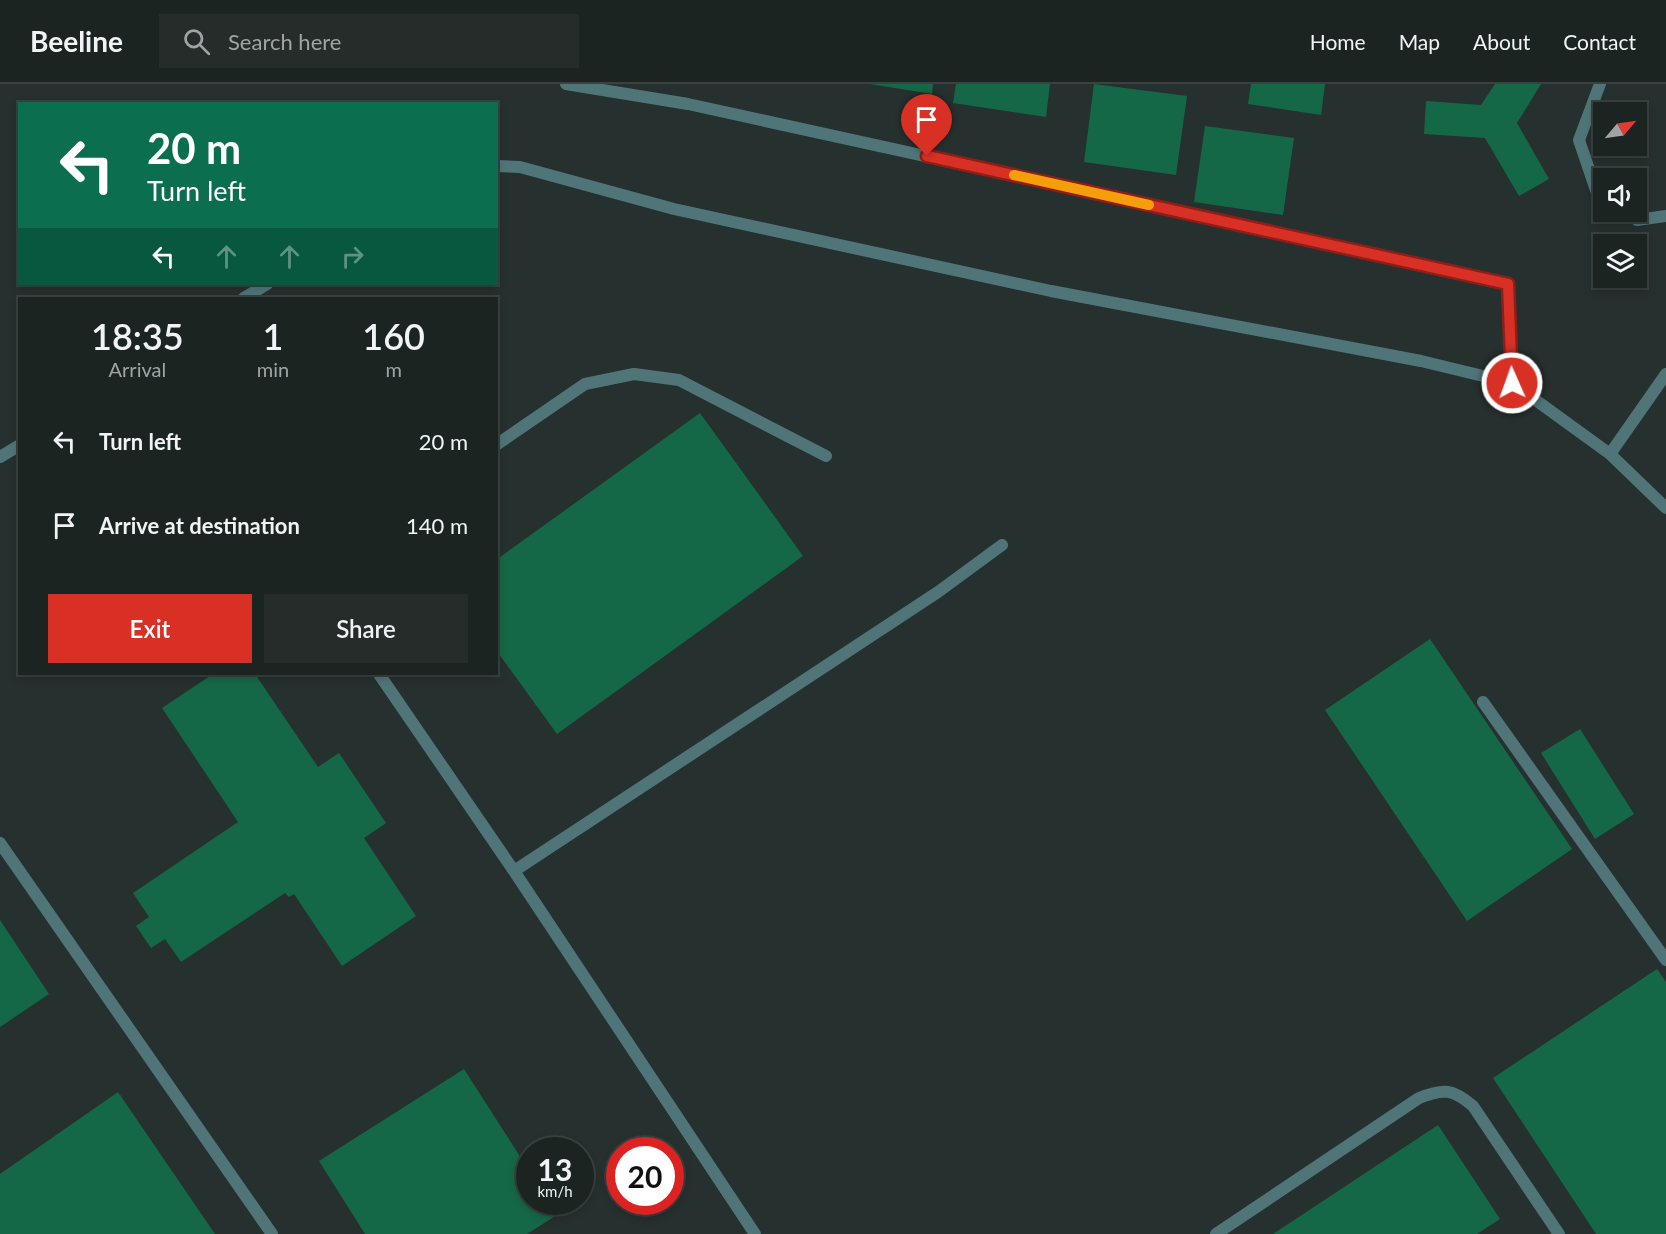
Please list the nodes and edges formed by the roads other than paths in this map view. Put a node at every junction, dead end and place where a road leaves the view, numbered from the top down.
1 (566, 84) edge
2 (1600, 84) edge
3 (498, 166) edge
4 (1593, 181) edge
5 (1666, 216) edge
6 (1647, 219) edge
7 (265, 285) edge
8 (246, 297) edge
9 (1666, 374) edge
10 (1512, 383) junction
11 (498, 444) edge
12 (18, 446) edge
13 (1610, 454) junction
14 (826, 456) dead end
15 (0, 457) edge
16 (1666, 508) edge
17 (1002, 545) dead end
18 (380, 675) edge
19 (1483, 702) dead end
20 (0, 843) edge
21 (514, 871) junction
22 (1666, 960) edge
23 (272, 1234) edge
24 (754, 1234) edge
25 (1216, 1234) edge
26 (1559, 1234) edge

1 - 10 lane
2 - 4 lane
3 - 10 lane
5 - 6 lane
7 - 8 lane
9 - 13 lane
10 - 13 lane
11 - 14 lane
12 - 15 lane
13 - 16 lane
17 - 21 lane
18 - 21 lane
19 - 22 lane
20 - 23 lane
21 - 24 lane
25 - 26 lane

